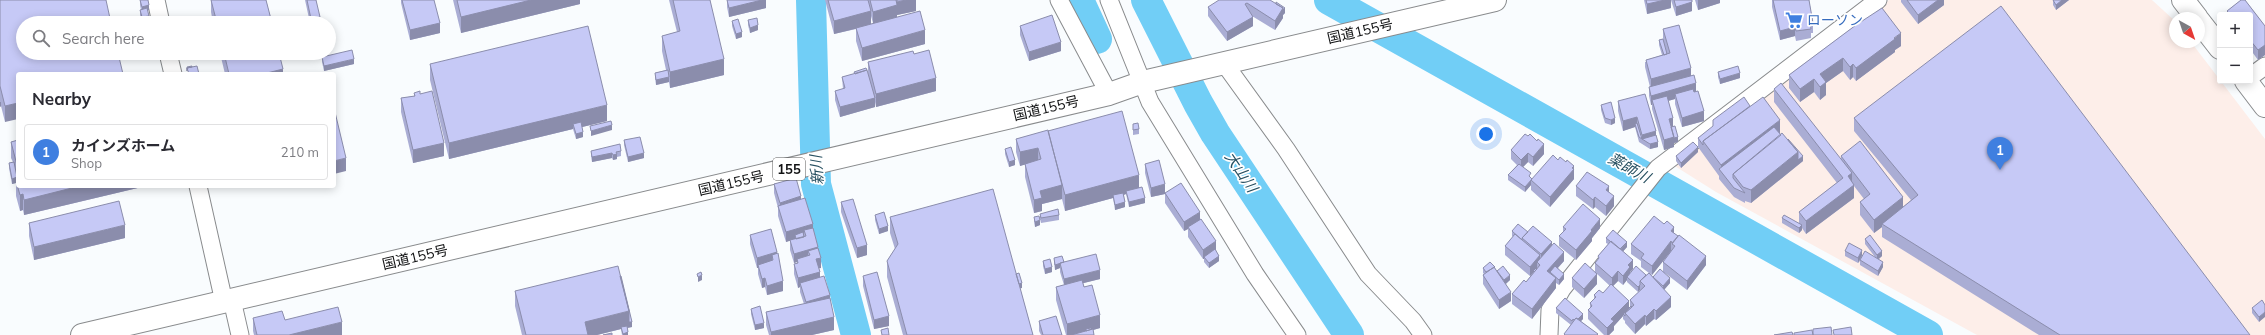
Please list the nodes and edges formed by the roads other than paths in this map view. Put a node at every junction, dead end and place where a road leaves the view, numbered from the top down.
1 (156, 0) edge
2 (1059, 0) edge
3 (1109, 0) edge
4 (1495, 0) edge
5 (1878, 0) edge
6 (2183, 0) edge
7 (2192, 12) edge
8 (159, 16) edge
9 (2205, 29) edge
10 (2217, 44) edge
11 (170, 60) edge
12 (1224, 63) junction
13 (2265, 66) edge
14 (173, 72) edge
15 (2253, 75) edge
16 (1143, 82) junction
17 (2248, 84) edge
18 (1109, 94) junction
19 (2265, 106) edge
20 (199, 188) edge
21 (228, 301) junction
22 (82, 335) edge
23 (240, 335) edge
24 (1297, 335) edge
25 (1423, 335) edge
26 (1548, 335) edge

1 - 8 street
2 - 18 street
3 - 16 street
4 - 12 main road, 国道155号 / 155
5 - 26 street
6 - 7 main road
9 - 10 main road
11 - 14 street
12 - 16 main road, 国道155号 / 155
12 - 25 street
13 - 15 street
16 - 18 main road, 国道155号 / 155
16 - 24 street
17 - 19 main road
18 - 21 main road, 国道155号 / 155
20 - 21 street
21 - 22 main road, 国道155号 / 155
21 - 23 street

